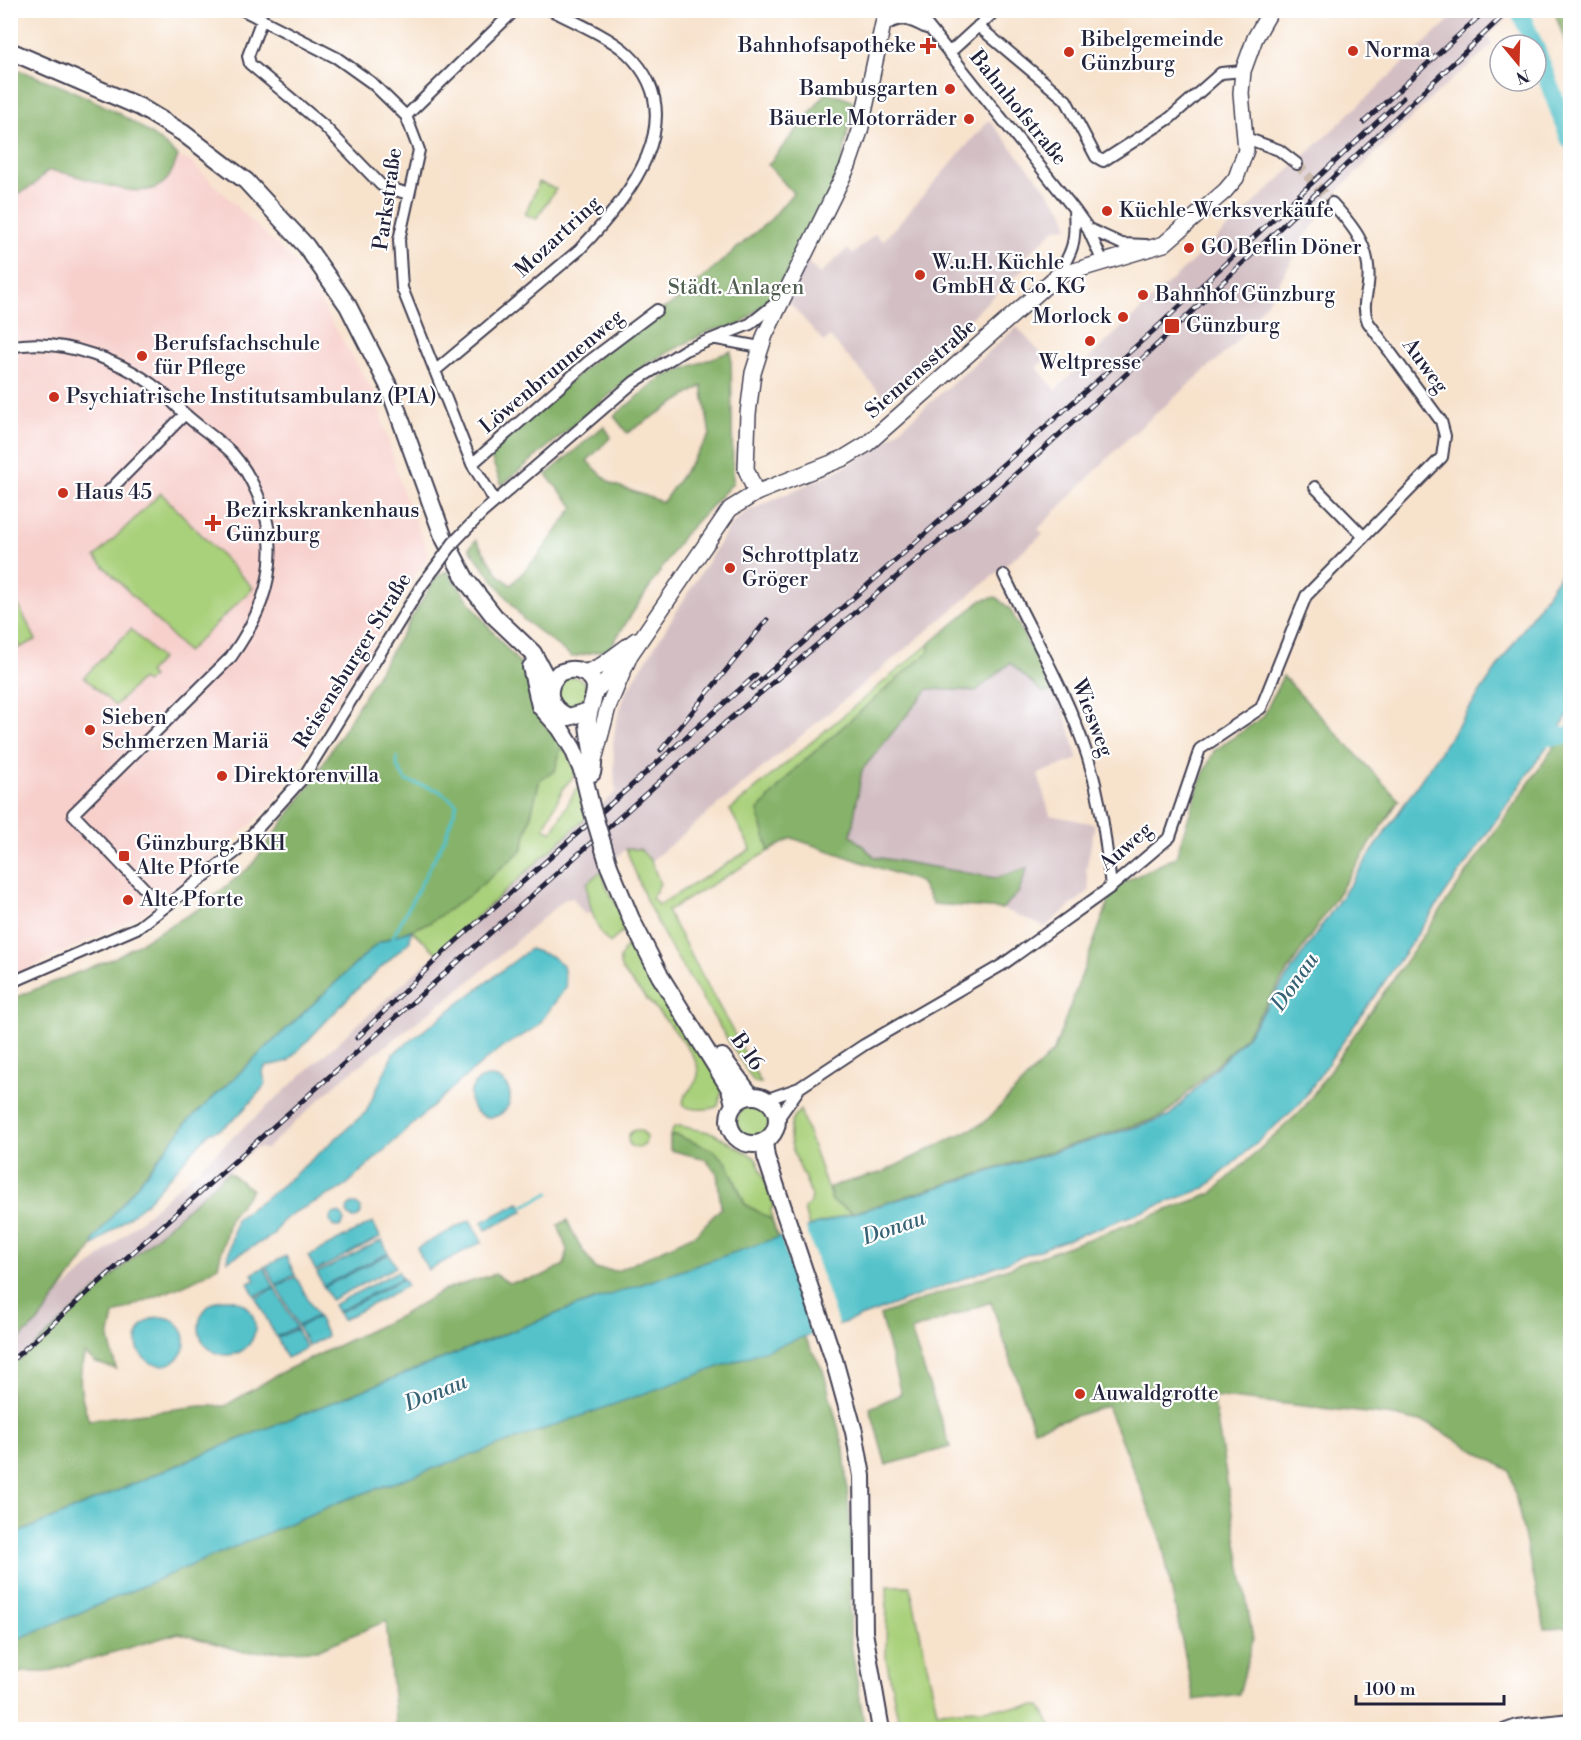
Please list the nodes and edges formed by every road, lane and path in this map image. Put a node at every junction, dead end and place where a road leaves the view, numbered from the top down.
1 (243, 10) edge
2 (515, 10) edge
3 (551, 10) edge
4 (996, 10) edge
5 (1271, 10) edge
6 (914, 11) edge
7 (884, 18) edge
8 (262, 19) junction
9 (978, 26) junction
10 (933, 31) junction
11 (10, 51) edge
12 (949, 53) junction
13 (1243, 71) junction
14 (406, 116) junction
15 (1246, 138) junction
16 (1297, 164) tunnel mouth
17 (408, 194) junction
18 (1332, 203) tunnel mouth
19 (1074, 209) junction
20 (1087, 227) junction
21 (1164, 244) junction
22 (1102, 261) junction
23 (1057, 276) junction
24 (784, 297) junction
25 (657, 310) dead end
26 (716, 339) junction
27 (10, 347) edge
28 (760, 347) junction
29 (436, 370) junction
30 (185, 414) junction
31 (472, 464) junction
32 (1315, 486) dead end
33 (756, 493) junction
34 (106, 494) dead end
35 (495, 501) junction
36 (1364, 537) junction
37 (1004, 575) dead end
38 (507, 628) junction
39 (648, 630) junction
40 (533, 653) junction
41 (630, 655) junction
42 (566, 670) junction
43 (585, 673) junction
44 (550, 685) junction
45 (596, 690) junction
46 (589, 711) junction
47 (569, 717) junction
48 (590, 769) junction
49 (612, 864) junction
50 (1111, 886) junction
51 (163, 908) junction
52 (10, 983) edge
53 (706, 1034) junction
54 (719, 1073) junction
55 (799, 1088) junction
56 (758, 1098) junction
57 (734, 1104) junction
58 (777, 1120) junction
59 (764, 1142) junction
60 (1570, 1719) edge
61 (881, 1730) edge
62 (1503, 1730) edge

1 - 8 street, Parkstraße
2 - 14 street
3 - 29 street, Mozartring
4 - 9 street
5 - 13 main road
6 - 10 street, Bahnhofstraße
7 - 10 street, Bahnhofstraße
7 - 24 main road
8 - 14 street, Parkstraße
8 - 17 street
9 - 12 street
9 - 13 street
10 - 12 street, Bahnhofstraße
11 - 38 main road, B 16
12 - 19 street, Bahnhofstraße
13 - 15 main road
14 - 17 street, Parkstraße
15 - 16 street
15 - 21 main road
17 - 29 street, Parkstraße
18 - 36 street, Auweg
19 - 20 street, Bahnhofstraße
19 - 23 street
20 - 21 street, Bahnhofstraße
20 - 22 street, Bahnhofstraße
21 - 22 main road, Siemensstraße
22 - 23 main road, Siemensstraße
23 - 33 main road, Siemensstraße
24 - 26 street, Reisensburger Straße
24 - 28 main road
25 - 31 street, Löwenbrunnenweg
26 - 28 street
26 - 35 street, Reisensburger Straße
27 - 30 street
28 - 33 main road
29 - 31 street, Parkstraße
30 - 34 street
30 - 51 street
31 - 35 street, Parkstraße
32 - 36 street
33 - 39 main road, Siemensstraße
35 - 51 street, Reisensburger Straße, bridge
36 - 50 street, Auweg
37 - 50 street, Wiesweg
38 - 40 main road, B 16
38 - 48 main road, B 16
39 - 41 main road
39 - 43 main road
40 - 42 main road, B 16
40 - 44 main road, B 16
41 - 45 main road
41 - 48 main road
42 - 43 main road, B 16
42 - 44 main road
43 - 45 main road
44 - 47 main road, B 16
45 - 46 main road, B 16
46 - 47 main road
46 - 48 main road, B 16
47 - 48 main road, B 16
48 - 49 main road, B 16
49 - 53 main road, B 16
49 - 54 main road, B 16
50 - 55 street, Auweg
51 - 52 street, Reisensburger Straße
53 - 54 main road, B 16
53 - 56 main road, B 16
54 - 57 main road, B 16
55 - 56 street, Auweg
55 - 58 street, Auweg
56 - 57 main road
56 - 58 main road
57 - 59 main road
58 - 59 main road
59 - 61 main road
60 - 62 street

